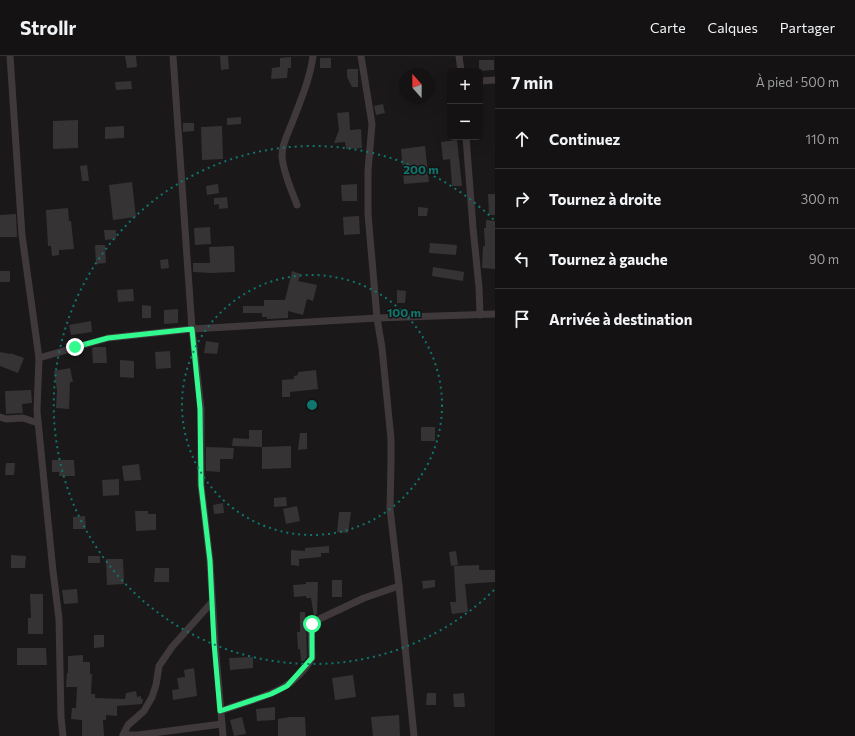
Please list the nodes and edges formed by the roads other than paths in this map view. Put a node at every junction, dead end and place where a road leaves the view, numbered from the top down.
1 (10, 56) edge
2 (173, 56) edge
3 (313, 56) edge
4 (361, 56) edge
5 (459, 56) edge
6 (461, 68) edge
7 (495, 80) edge
8 (483, 81) edge
9 (466, 140) edge
10 (297, 205) dead end
11 (495, 314) edge
12 (480, 315) junction
13 (377, 318) junction
14 (192, 329) junction
15 (39, 358) junction
16 (0, 417) edge
17 (38, 423) junction
18 (399, 586) junction
19 (212, 602) junction
20 (220, 711) junction
21 (222, 724) junction
22 (123, 735) edge
23 (63, 736) edge
24 (223, 736) edge
25 (414, 736) edge

1 - 15 street
2 - 14 street
3 - 10 street
4 - 13 street
5 - 6 street
7 - 8 street
9 - 12 street
11 - 12 street
12 - 13 street
13 - 14 street
13 - 18 street
14 - 15 street
14 - 19 street
15 - 17 street
16 - 17 street
17 - 23 street
18 - 20 street
18 - 25 street
19 - 20 street
19 - 22 street
20 - 21 street
21 - 22 street
21 - 24 street

